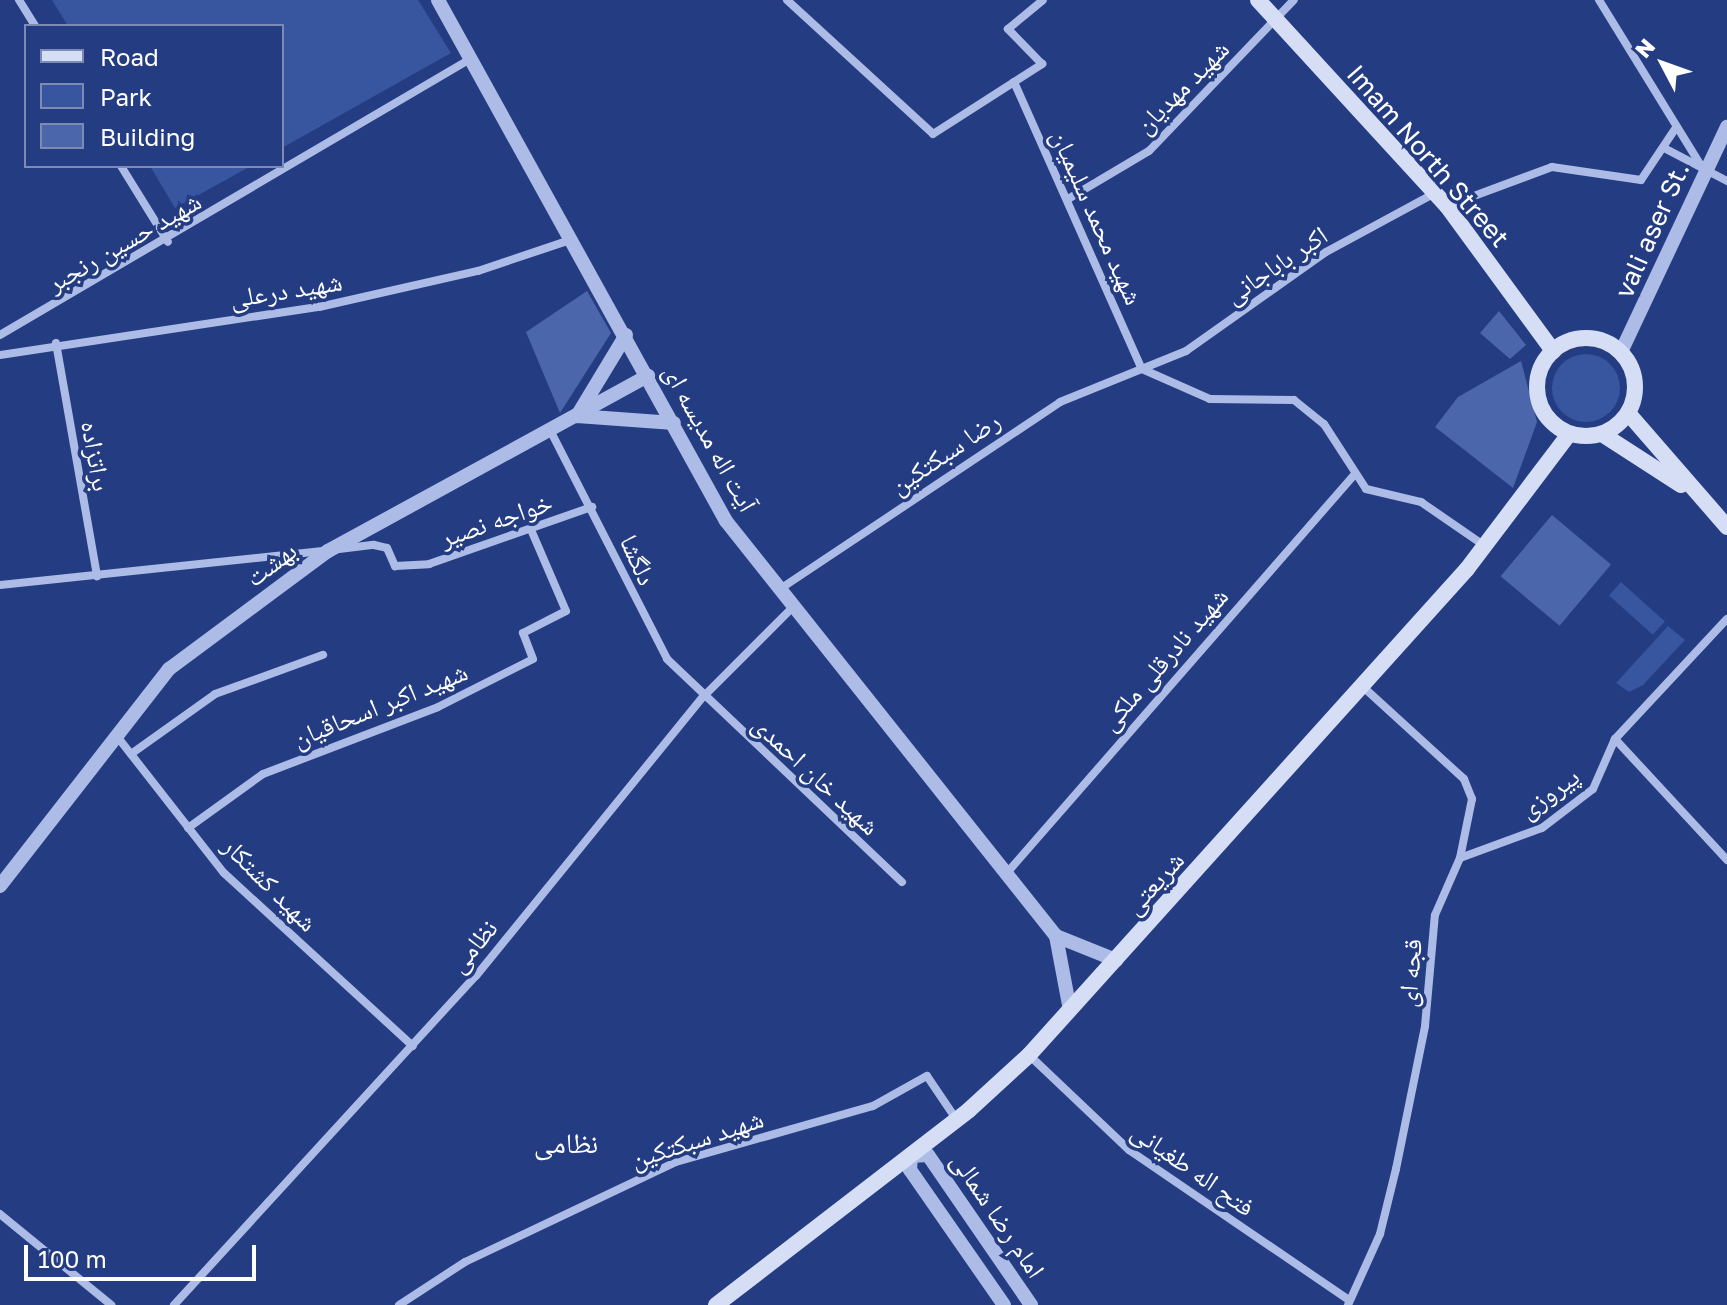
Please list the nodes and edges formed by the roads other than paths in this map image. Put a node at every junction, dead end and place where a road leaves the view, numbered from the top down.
1 (19, 0) edge
2 (787, 0) edge
3 (1043, 0) edge
4 (1258, 0) edge
5 (1294, 0) edge
6 (1599, 0) edge
7 (441, 1) edge
8 (1275, 18) junction
9 (34, 24) edge
10 (472, 58) junction
11 (1014, 82) junction
12 (1727, 127) edge
13 (1675, 129) junction
14 (1666, 149) junction
15 (122, 168) edge
16 (1704, 171) junction
17 (1727, 181) edge
18 (1068, 199) junction
19 (1441, 200) junction
20 (573, 239) junction
21 (168, 242) junction
22 (0, 335) edge
23 (626, 335) junction
24 (56, 343) junction
25 (1553, 351) junction
26 (1621, 352) junction
27 (0, 355) edge
28 (1142, 369) junction
29 (648, 376) junction
30 (1628, 413) junction
31 (577, 416) junction
32 (674, 423) junction
33 (550, 430) junction
34 (1569, 434) junction
35 (1602, 434) junction
36 (1355, 474) junction
37 (1696, 495) junction
38 (592, 507) junction
39 (1727, 527) edge
40 (532, 532) junction
41 (1485, 546) junction
42 (328, 551) junction
43 (97, 576) junction
44 (0, 585) edge
45 (780, 589) junction
46 (794, 606) junction
47 (1727, 619) edge
48 (323, 655) dead end
49 (1362, 686) junction
50 (703, 697) junction
51 (116, 735) junction
52 (1615, 739) junction
53 (131, 754) junction
54 (188, 828) junction
55 (1460, 858) junction
56 (1727, 860) edge
57 (1006, 874) junction
58 (902, 882) dead end
59 (0, 886) edge
60 (1056, 936) junction
61 (1116, 960) junction
62 (1070, 1010) junction
63 (413, 1046) junction
64 (1029, 1055) junction
65 (956, 1120) junction
66 (911, 1156) junction
67 (0, 1214) edge
68 (1349, 1303) edge
69 (111, 1305) edge
70 (174, 1305) edge
71 (399, 1305) edge
72 (716, 1305) edge
73 (1004, 1305) edge
74 (1031, 1305) edge

1 - 9 street
2 - 11 street
3 - 11 street
4 - 8 main road, Imam North Street
5 - 8 street, شهید مهدیان
6 - 13 street
7 - 10 street, آیت اله مدیسه ای
8 - 18 street, شهید مهدیان
8 - 19 main road, Imam North Street
10 - 20 street, آیت اله مدیسه ای
10 - 21 street, شهید حسین رنجبر
11 - 18 street, شهید محمد سلیمیان
12 - 16 street, vali aser St.
13 - 14 street
13 - 16 street
14 - 16 street
14 - 19 street, اکبر باباجانی
15 - 21 street
16 - 17 street
16 - 26 street, vali aser St.
18 - 28 street, شهید محمد سلیمیان
19 - 25 main road, Imam North Street
19 - 28 street, اکبر باباجانی
20 - 23 street, آیت اله مدیسه ای
20 - 24 street, شهید درعلی
21 - 22 street, شهید حسین رنجبر
23 - 29 street, آیت اله مدیسه ای
23 - 31 street
24 - 27 street, شهید درعلی
24 - 43 street, براتزاده
25 - 26 main road
25 - 34 main road
26 - 30 main road
28 - 36 street
28 - 45 street, رضا سبکتکین
29 - 31 street, بهشت
29 - 32 street, آیت اله مدیسه ای
30 - 35 main road
30 - 37 main road
31 - 32 street
31 - 33 street, بهشت
32 - 45 street, آیت اله مدیسه ای
33 - 38 street, دلگشا
33 - 42 street, بهشت
34 - 35 main road
34 - 41 main road, شریعتی
35 - 37 main road
36 - 41 street
36 - 57 street, شهید نادرقلی ملکی
37 - 39 main road
38 - 40 street, خواجه نصیر
38 - 50 street, دلگشا
40 - 42 street, خواجه نصیر
40 - 54 street, شهید اکبر اسحاقیان
41 - 49 main road, شریعتی
42 - 43 street
42 - 51 street, بهشت
43 - 44 street
45 - 46 street, آیت اله مدیسه ای
46 - 50 street, نظامی
46 - 57 street, آیت اله مدیسه ای
47 - 52 street, پیروزی
48 - 53 street
49 - 55 street, قجه ای
49 - 61 main road, شریعتی
50 - 58 street, شهید خان احمدی
50 - 63 street, نظامی
51 - 53 street, شهید کشتکار
51 - 59 street, بهشت
52 - 55 street, پیروزی
52 - 56 street
53 - 54 street, شهید کشتکار
54 - 63 street, شهید کشتکار
55 - 68 street, قجه ای
57 - 60 street, آیت اله مدیسه ای
60 - 61 street
60 - 62 street
61 - 62 main road, شریعتی
62 - 64 main road, شریعتی
63 - 70 street, نظامی
64 - 65 main road, شریعتی
64 - 68 street, فتح اله طغیانی
65 - 66 main road, شریعتی
65 - 71 street, شهید سبکتکین
66 - 72 main road, شریعتی
66 - 73 street, امام رضا شمالی
66 - 74 street, امام رضا شمالی
67 - 69 street

